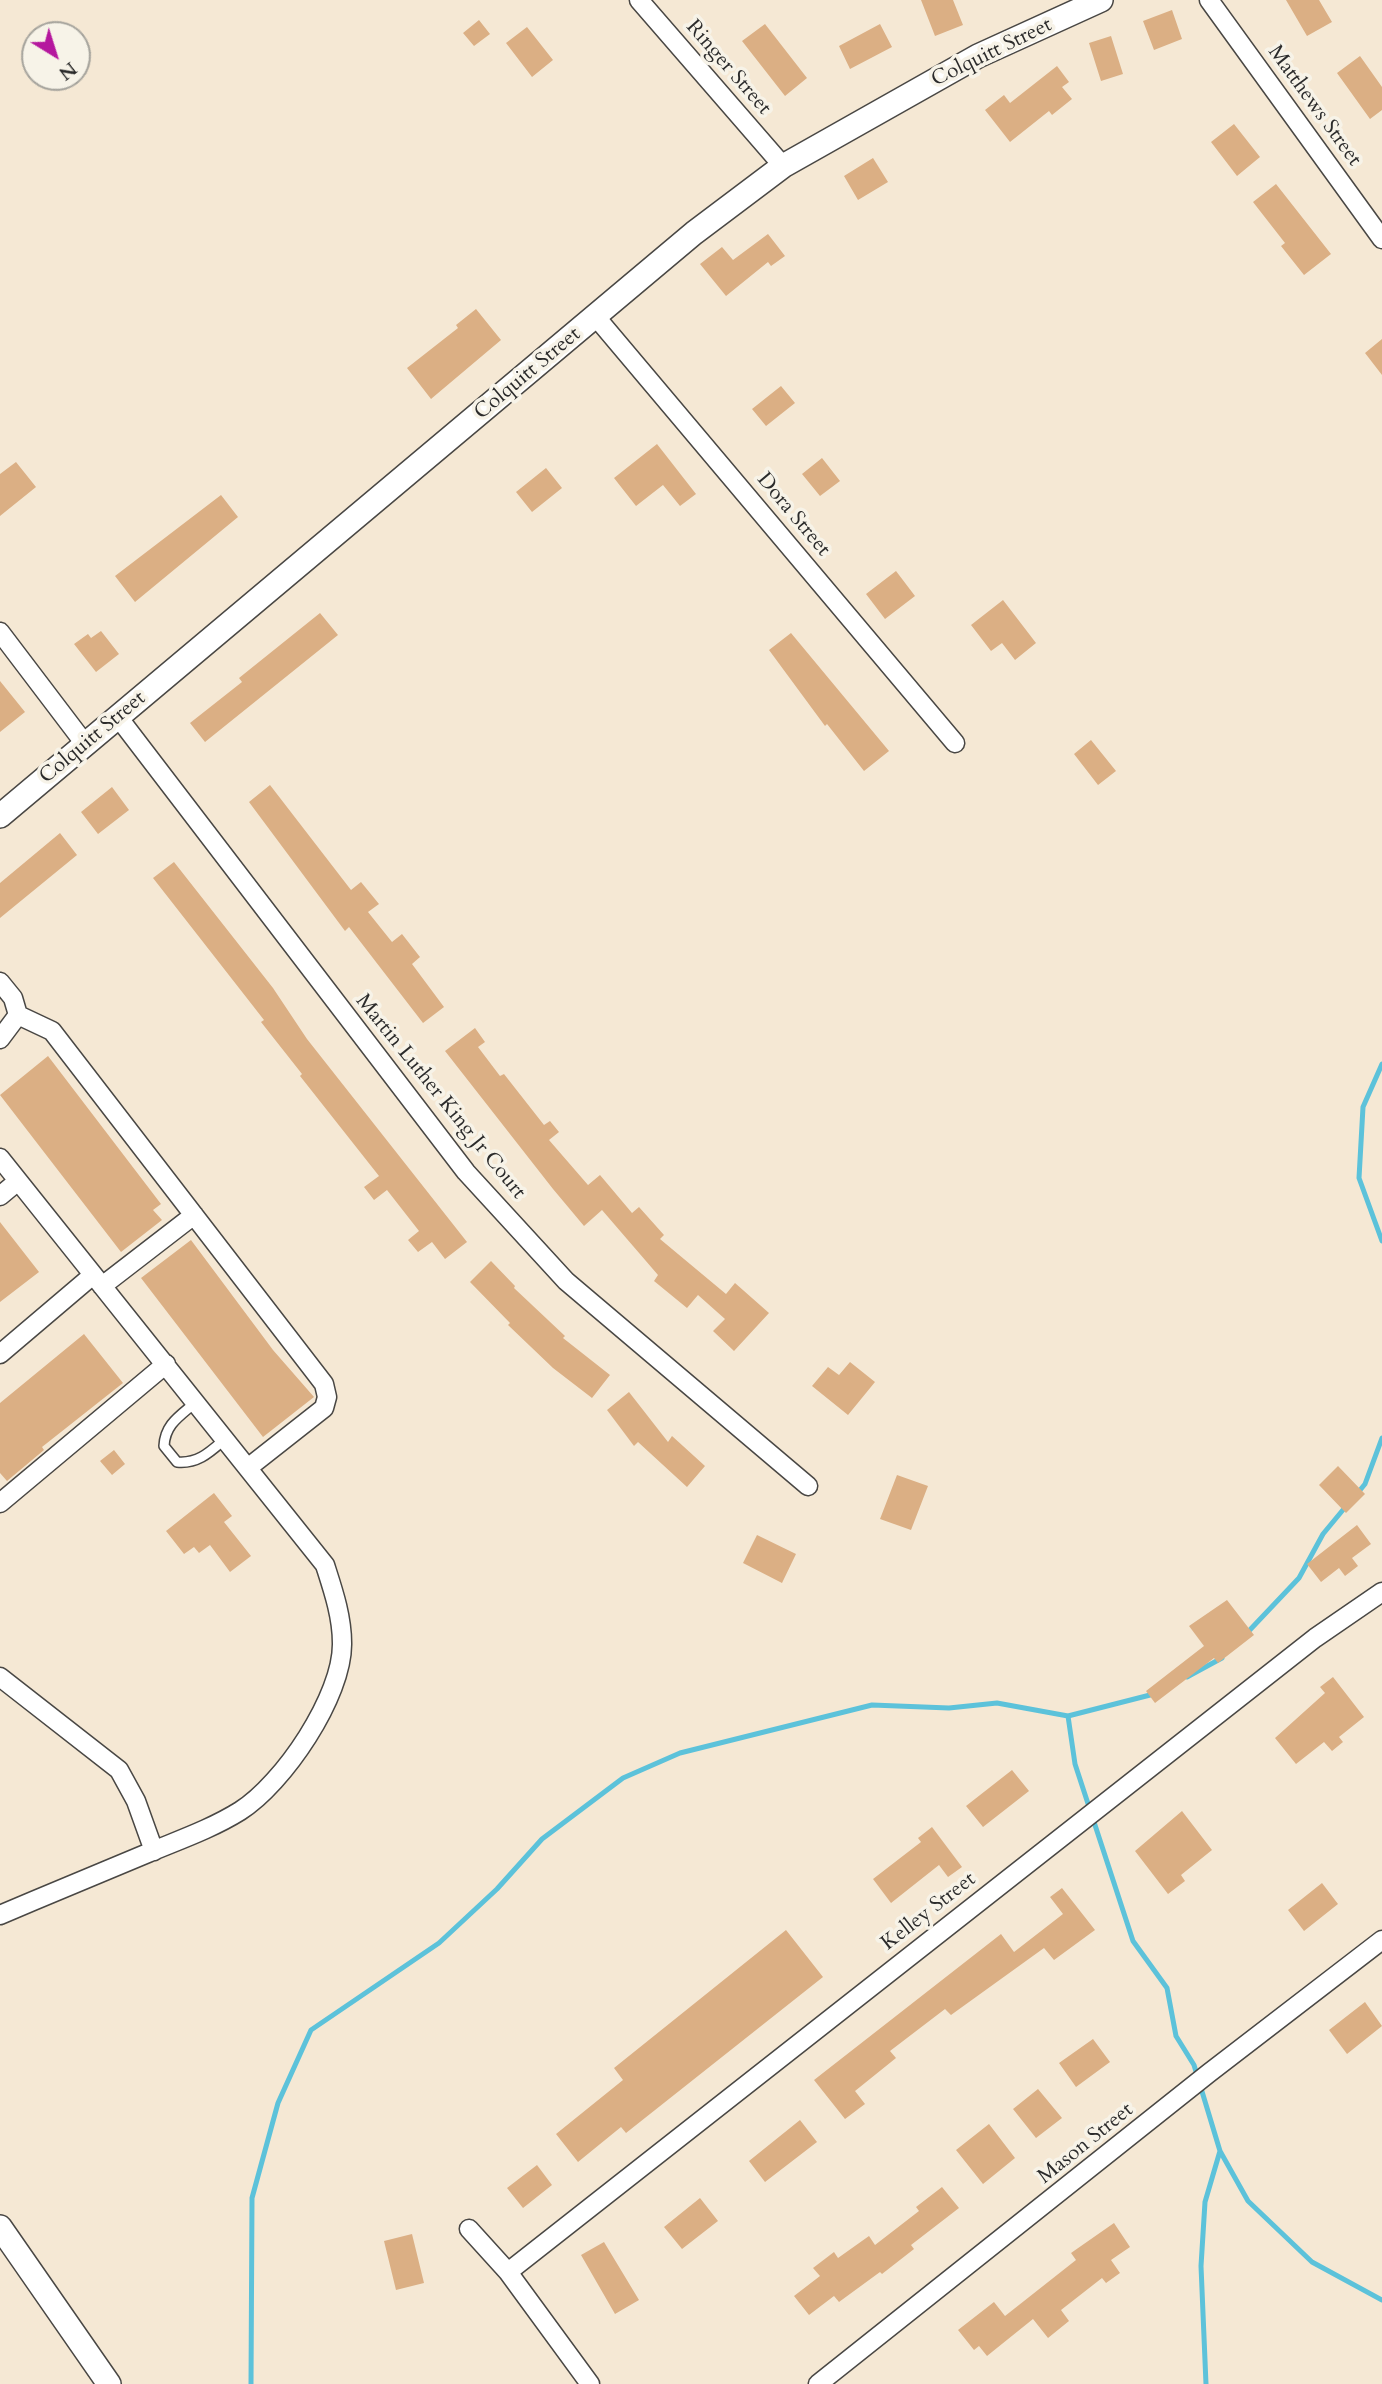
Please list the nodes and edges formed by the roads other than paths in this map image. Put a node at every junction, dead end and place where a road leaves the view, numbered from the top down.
1 (639, 0) edge
2 (1101, 0) edge
3 (1209, 0) edge
4 (783, 166) junction
5 (1382, 239) edge
6 (596, 317) junction
7 (0, 632) edge
8 (118, 717) junction
9 (955, 743) dead end
10 (85, 744) junction
11 (0, 816) edge
12 (0, 982) edge
13 (18, 1015) junction
14 (0, 1039) edge
15 (0, 1158) edge
16 (18, 1181) junction
17 (0, 1196) edge
18 (194, 1215) junction
19 (98, 1281) junction
20 (0, 1354) edge
21 (166, 1364) junction
22 (196, 1402) junction
23 (226, 1438) junction
24 (249, 1467) junction
25 (808, 1486) dead end
26 (0, 1503) edge
27 (1382, 1592) edge
28 (0, 1677) edge
29 (154, 1851) junction
30 (0, 1915) edge
31 (1382, 1940) edge
32 (0, 2227) edge
33 (469, 2229) dead end
34 (508, 2272) junction
35 (109, 2384) edge
36 (590, 2384) edge
37 (818, 2384) edge

1 - 4 street, Ringer Street
2 - 4 street, Colquitt Street
3 - 5 street, Matthews Street
4 - 6 street, Colquitt Street
6 - 8 street, Colquitt Street
6 - 9 street, Dora Street
7 - 10 street
8 - 10 street, Colquitt Street
8 - 25 street, Martin Luther King Jr Court
10 - 11 street, Colquitt Street
12 - 13 street
13 - 14 street
13 - 18 street
15 - 16 street
16 - 17 street
16 - 19 street
18 - 19 street
18 - 24 street
19 - 20 street
19 - 21 street
21 - 22 street
21 - 26 street
22 - 23 street
22 - 23 lane
23 - 24 street
24 - 29 street
27 - 34 street, Kelley Street
28 - 29 street
29 - 30 street
31 - 37 street, Mason Street
32 - 35 street
33 - 34 street
34 - 36 street

